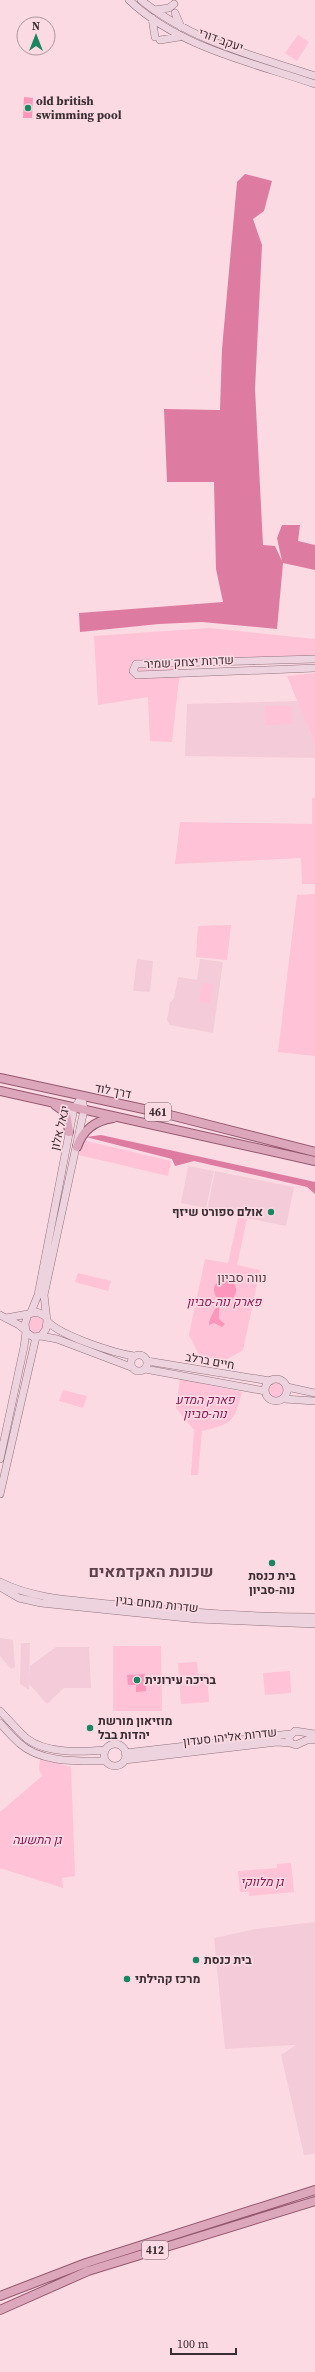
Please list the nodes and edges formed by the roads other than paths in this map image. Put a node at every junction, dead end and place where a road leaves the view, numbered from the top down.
1 (129, 0) edge
2 (141, 0) edge
3 (174, 4) dead end
4 (154, 10) junction
5 (175, 13) dead end
6 (152, 18) junction
7 (182, 33) junction
8 (315, 76) edge
9 (315, 84) edge
10 (315, 659) edge
11 (315, 668) edge
12 (0, 1078) edge
13 (0, 1091) edge
14 (82, 1097) junction
15 (47, 1101) junction
16 (74, 1108) junction
17 (84, 1110) junction
18 (116, 1118) junction
19 (69, 1132) junction
20 (77, 1147) junction
21 (315, 1152) edge
22 (315, 1161) edge
23 (29, 1313) junction
24 (3, 1316) edge
25 (46, 1319) junction
26 (25, 1331) junction
27 (38, 1336) junction
28 (134, 1356) junction
29 (147, 1361) junction
30 (131, 1367) junction
31 (145, 1369) junction
32 (270, 1381) junction
33 (287, 1387) junction
34 (265, 1391) junction
35 (315, 1393) edge
36 (284, 1399) junction
37 (315, 1402) edge
38 (0, 1458) edge
39 (0, 1494) edge
40 (0, 1582) edge
41 (0, 1587) edge
42 (315, 1617) edge
43 (315, 1624) edge
44 (0, 1711) edge
45 (0, 1723) edge
46 (290, 1734) junction
47 (315, 1734) edge
48 (315, 1740) edge
49 (290, 1743) junction
50 (105, 1750) junction
51 (125, 1756) junction
52 (105, 1761) junction
53 (315, 2190) edge
54 (315, 2201) edge
55 (0, 2296) edge
56 (0, 2310) edge

1 - 6 street, יעקב דורי
2 - 4 street, יעקב דורי
3 - 4 street
4 - 7 street, יעקב דורי
5 - 7 street
6 - 7 street, יעקב דורי
6 - 7 street
7 - 8 street, יעקב דורי
7 - 9 street, יעקב דורי
10 - 11 street, שדרות יצחק שמיר
12 - 14 main road, דרך לוד / 461
13 - 15 main road, דרך לוד / 461
14 - 16 street, יגאל אלון
14 - 17 street, יגאל אלון
14 - 21 main road, דרך לוד / 461
15 - 16 main road, דרך לוד / 461
15 - 19 main road
16 - 17 main road, דרך לוד / 461
16 - 19 street, יגאל אלון
17 - 18 main road, דרך לוד / 461
17 - 20 street, יגאל אלון
18 - 20 main road
18 - 22 main road, דרך לוד / 461
19 - 23 street, יגאל אלון
20 - 25 street, יגאל אלון
23 - 24 street
23 - 25 street
23 - 26 street
24 - 26 street
25 - 27 street
25 - 28 street
26 - 27 street
26 - 38 street
27 - 30 street
27 - 39 street
28 - 29 street
28 - 30 street
29 - 31 street
29 - 32 street, חיים ברלב
30 - 31 street
31 - 34 street, חיים ברלב
32 - 33 street
32 - 34 street
33 - 35 street
33 - 36 street
34 - 36 street
36 - 37 street
40 - 42 street, שדרות מנחם בגין
41 - 43 street, שדרות מנחם בגין
44 - 50 street
45 - 52 street
46 - 47 street, שדרות אליהו סעדון
46 - 49 street
46 - 51 street, שדרות אליהו סעדון
48 - 49 street, שדרות אליהו סעדון
49 - 51 street, שדרות אליהו סעדון
50 - 51 street
50 - 52 street
51 - 52 street
53 - 55 main road, 412
54 - 56 main road, 412

